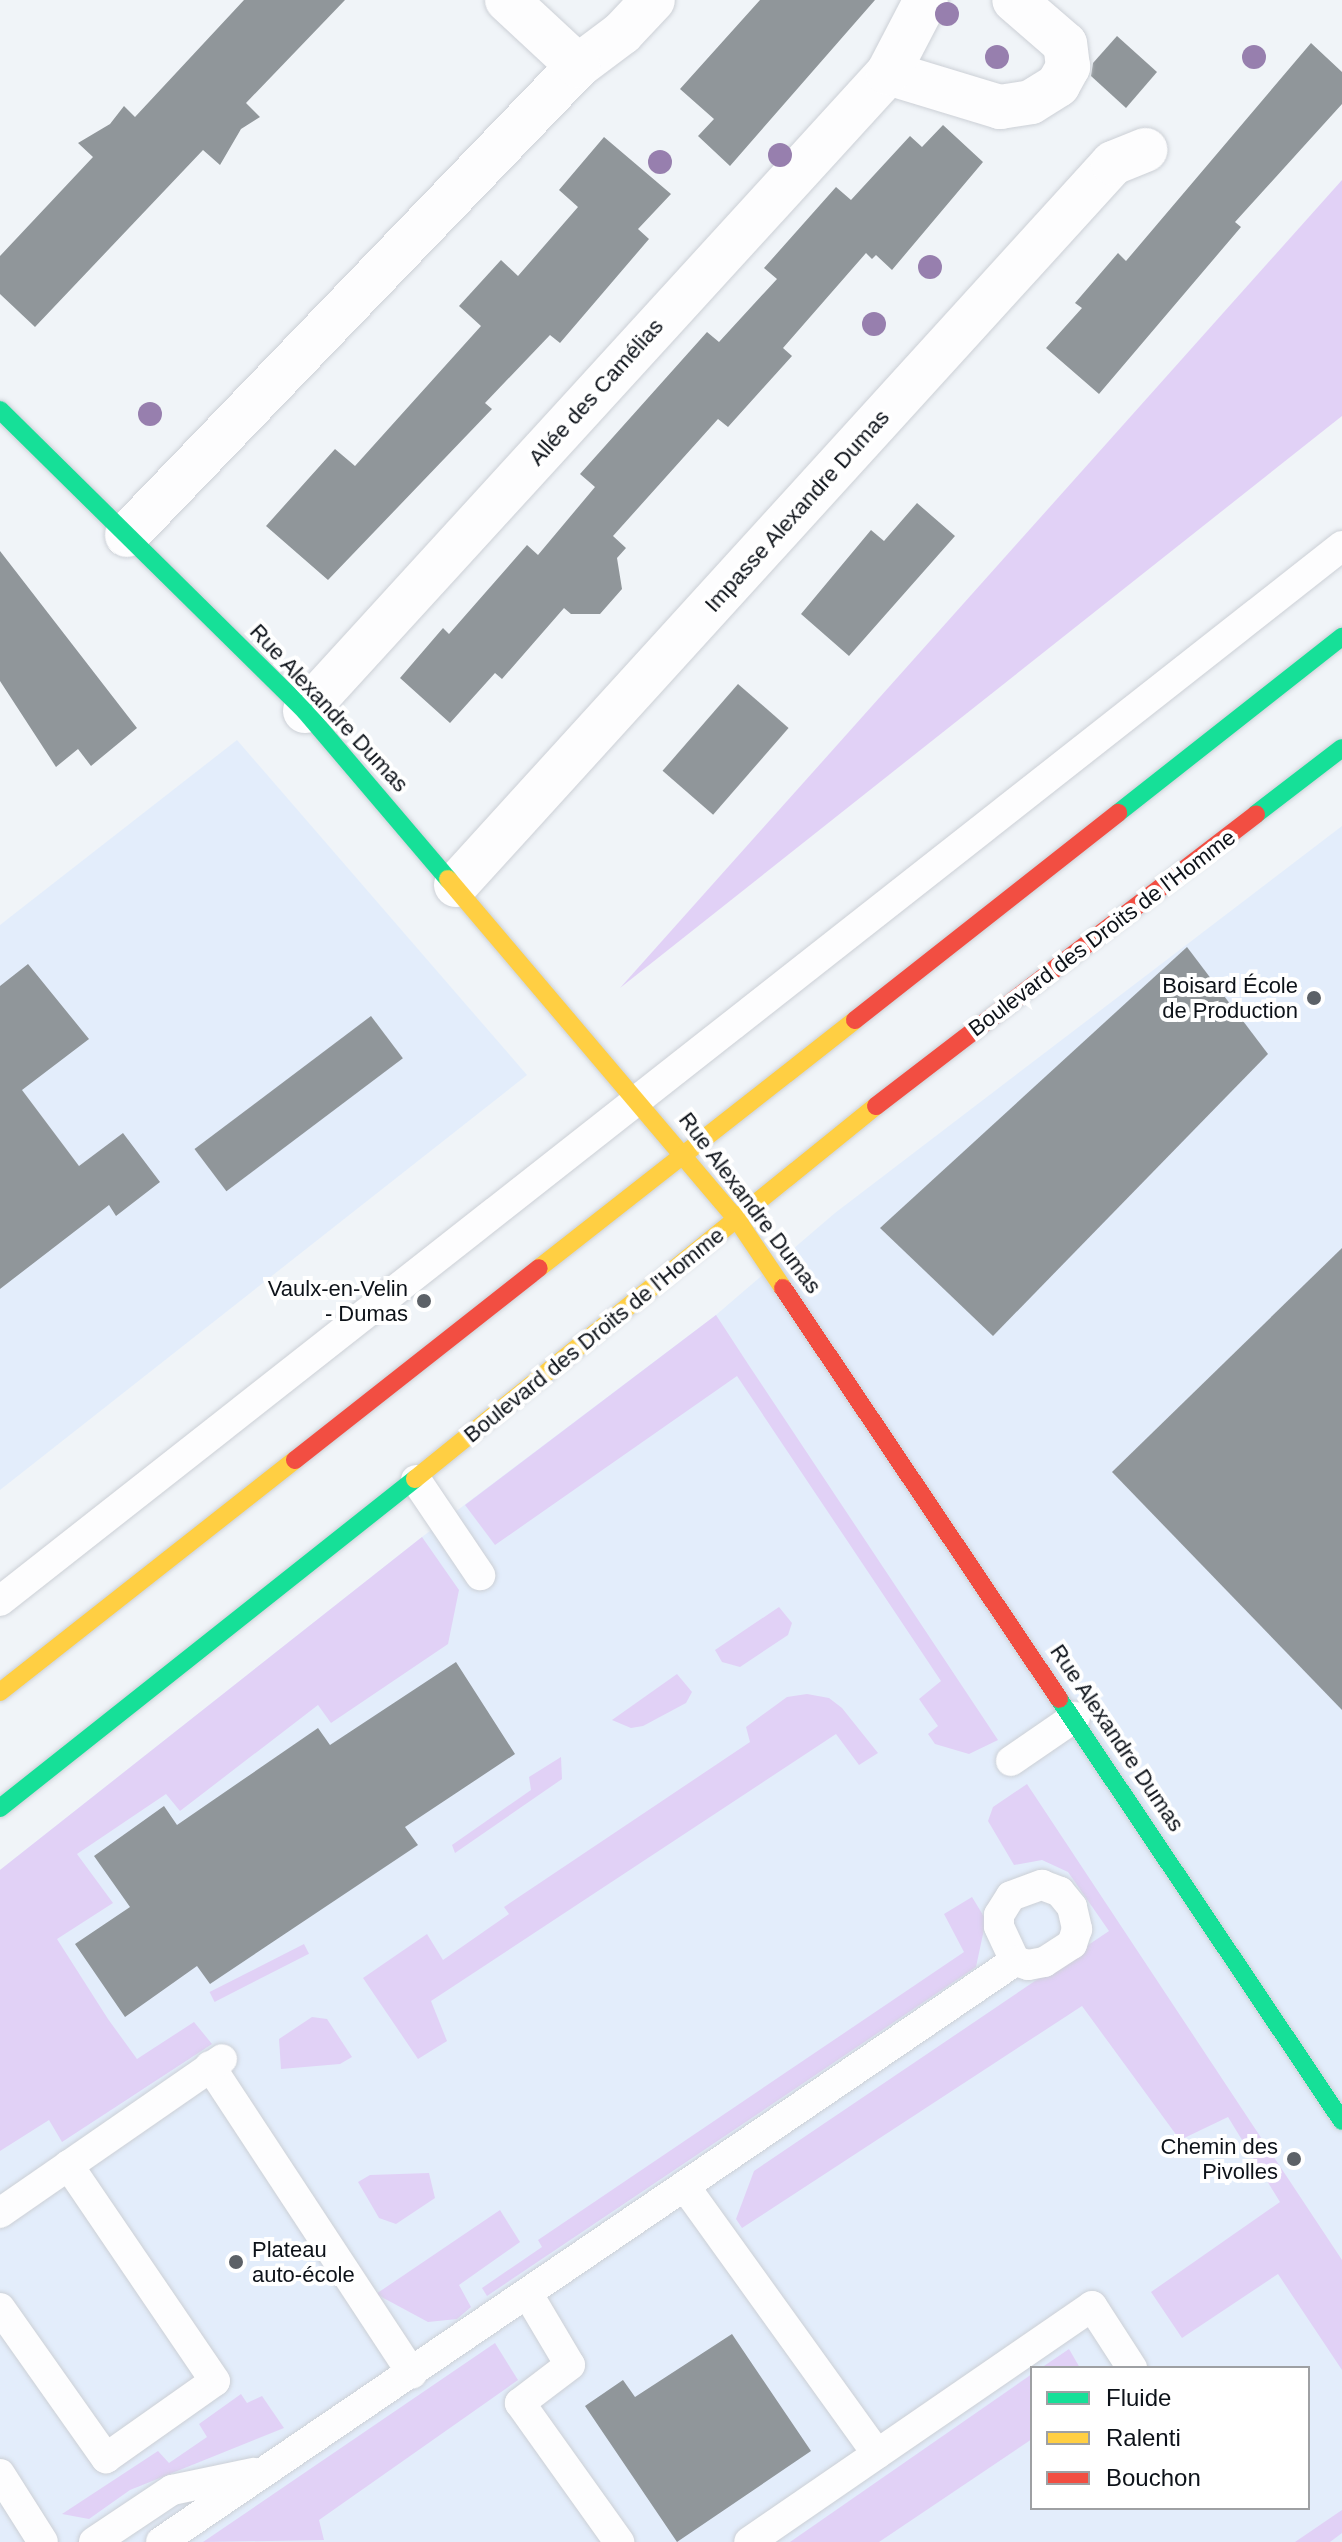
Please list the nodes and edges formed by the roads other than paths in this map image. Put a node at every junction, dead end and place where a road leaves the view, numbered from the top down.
1 (507, 0) edge
2 (653, 0) edge
3 (926, 0) edge
4 (1014, 0) edge
5 (578, 66) junction
6 (888, 73) junction
7 (1146, 150) dead end
8 (0, 410) edge
9 (127, 535) junction
10 (1342, 546) edge
11 (1342, 637) edge
12 (305, 711) junction
13 (1342, 748) edge
14 (456, 885) junction
15 (637, 1098) junction
16 (686, 1154) junction
17 (736, 1218) junction
18 (416, 1480) junction
19 (480, 1575) dead end
20 (0, 1601) edge
21 (0, 1692) edge
22 (1075, 1717) junction
23 (1011, 1761) dead end
24 (0, 1808) edge
25 (1015, 1961) junction
26 (1342, 2121) edge
27 (68, 2165) junction
28 (686, 2188) junction
29 (0, 2213) edge
30 (529, 2296) junction
31 (0, 2308) edge
32 (1131, 2366) edge
33 (412, 2374) junction
34 (877, 2454) junction
35 (271, 2469) junction
36 (0, 2474) edge
37 (46, 2539) edge
38 (93, 2541) edge
39 (161, 2542) edge
40 (619, 2542) edge
41 (749, 2542) edge

1 - 5 street
2 - 5 street
3 - 6 street, Allée des Camélias
4 - 6 street
5 - 9 street
6 - 12 street, Allée des Camélias
7 - 14 street, Impasse Alexandre Dumas
8 - 9 main road, Rue Alexandre Dumas
9 - 12 main road, Rue Alexandre Dumas
10 - 15 lane
11 - 16 main road
12 - 14 main road, Rue Alexandre Dumas
13 - 17 main road, Boulevard des Droits de l'Homme
14 - 15 main road, Rue Alexandre Dumas
15 - 16 main road, Rue Alexandre Dumas
15 - 20 lane
16 - 17 main road, Rue Alexandre Dumas
16 - 21 main road
17 - 18 main road, Boulevard des Droits de l'Homme
17 - 22 main road, Rue Alexandre Dumas
18 - 19 lane
18 - 24 main road, Boulevard des Droits de l'Homme
22 - 23 lane
22 - 26 main road, Rue Alexandre Dumas
25 - 25 lane
25 - 28 lane
27 - 29 lane
27 - 31 lane
27 - 33 lane
28 - 30 lane
28 - 34 lane
30 - 33 lane
30 - 40 lane
32 - 34 lane
33 - 35 lane
34 - 41 lane
35 - 38 lane
35 - 39 lane
36 - 37 lane

